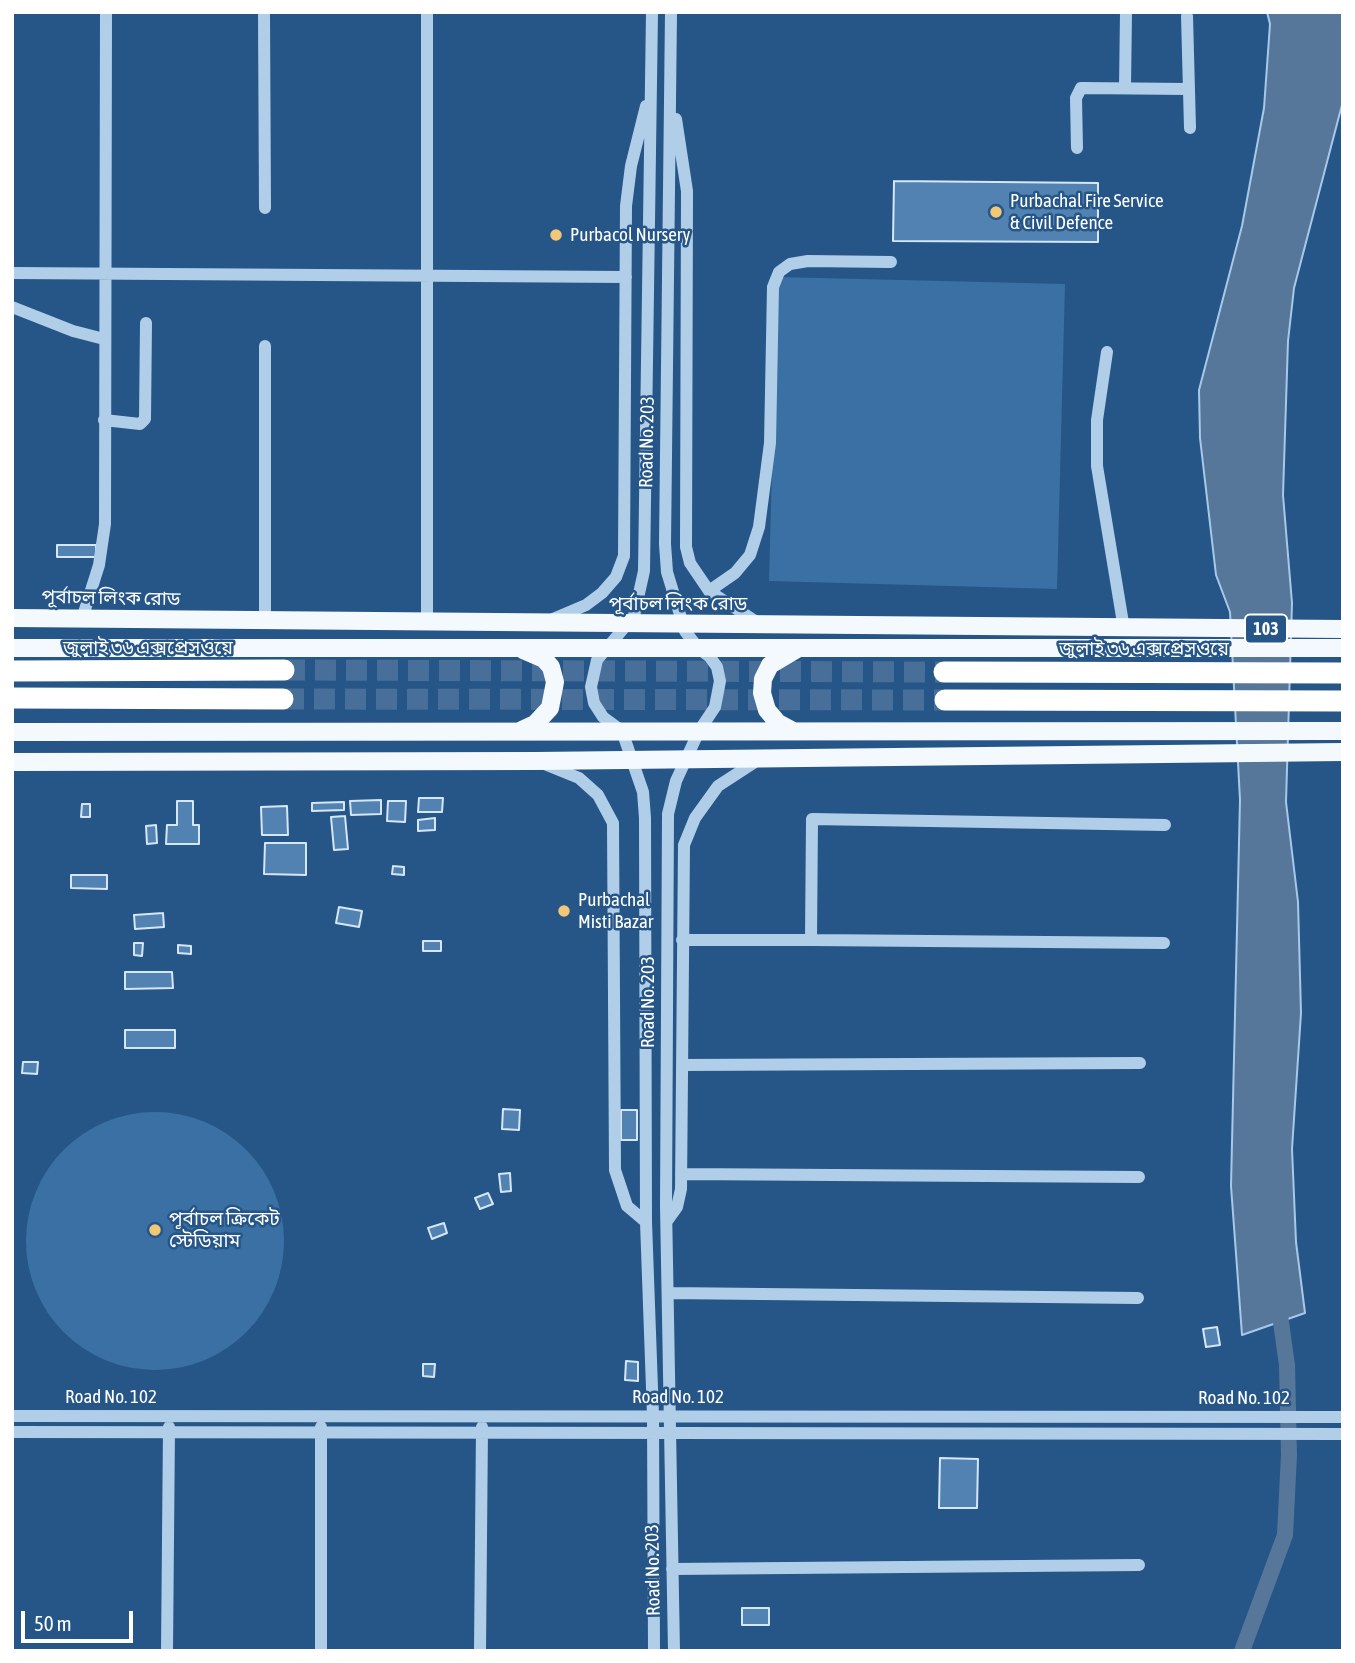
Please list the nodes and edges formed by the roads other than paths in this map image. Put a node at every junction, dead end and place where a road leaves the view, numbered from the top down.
1 (106, 12) edge
2 (264, 12) edge
3 (427, 12) edge
4 (652, 12) edge
5 (671, 12) edge
6 (1126, 12) edge
7 (1187, 16) dead end
8 (651, 87) junction
9 (1125, 87) junction
10 (670, 88) junction
11 (1189, 89) junction
12 (1190, 128) dead end
13 (1077, 148) dead end
14 (631, 166) junction
15 (650, 166) junction
16 (669, 166) junction
17 (684, 167) junction
18 (265, 208) dead end
19 (891, 262) dead end
20 (12, 273) edge
21 (104, 274) junction
22 (427, 276) junction
23 (626, 277) junction
24 (12, 307) edge
25 (146, 323) dead end
26 (104, 340) junction
27 (265, 346) dead end
28 (1107, 352) dead end
29 (104, 420) junction
30 (709, 592) junction
31 (12, 618) edge
32 (82, 619) junction
33 (265, 621) junction
34 (427, 622) junction
35 (536, 624) junction
36 (767, 626) junction
37 (1124, 629) junction
38 (1343, 629) edge
39 (12, 648) edge
40 (517, 648) junction
41 (608, 648) junction
42 (698, 648) junction
43 (800, 648) junction
44 (1343, 648) edge
45 (284, 670) tunnel mouth
46 (12, 671) edge
47 (944, 672) tunnel mouth
48 (1343, 673) edge
49 (12, 698) edge
50 (283, 699) tunnel mouth
51 (945, 700) tunnel mouth
52 (1343, 701) edge
53 (519, 731) junction
54 (622, 731) junction
55 (699, 731) junction
56 (793, 731) junction
57 (1343, 731) edge
58 (12, 732) edge
59 (1343, 751) edge
60 (763, 758) junction
61 (535, 761) junction
62 (12, 762) edge
63 (1165, 825) dead end
64 (682, 940) junction
65 (811, 940) junction
66 (1164, 943) dead end
67 (1140, 1063) dead end
68 (682, 1065) junction
69 (681, 1174) junction
70 (1139, 1177) dead end
71 (667, 1221) junction
72 (646, 1222) junction
73 (668, 1293) junction
74 (1138, 1298) dead end
75 (12, 1416) edge
76 (170, 1416) junction
77 (322, 1416) junction
78 (653, 1416) junction
79 (483, 1417) junction
80 (670, 1417) junction
81 (1343, 1417) edge
82 (12, 1432) edge
83 (169, 1433) junction
84 (321, 1433) junction
85 (482, 1433) junction
86 (670, 1433) junction
87 (653, 1434) junction
88 (1343, 1434) edge
89 (1139, 1565) dead end
90 (672, 1569) junction
91 (167, 1651) edge
92 (321, 1651) edge
93 (480, 1651) edge
94 (654, 1651) edge
95 (674, 1651) edge

1 - 21 street
2 - 18 street
3 - 22 street
4 - 8 street, Road No. 203
5 - 10 street, Road No. 203
6 - 9 street
7 - 11 street
8 - 14 street, Road No. 203
8 - 15 street, Road No. 203
9 - 11 street
9 - 13 street
10 - 16 street, Road No. 203
10 - 17 street, Road No. 203
11 - 12 street
14 - 15 street
14 - 23 street, Road No. 203
15 - 16 street
15 - 41 street, Road No. 203
16 - 17 street
16 - 42 street, Road No. 203
17 - 30 street, Road No. 203
19 - 30 street
20 - 21 street
21 - 22 street
21 - 26 street
22 - 23 street
22 - 34 street
23 - 35 street, Road No. 203
24 - 26 street
25 - 29 street
26 - 29 street
27 - 33 street
28 - 37 street
29 - 32 street
30 - 36 street, Road No. 203
31 - 32 main road, পূর্বাচল লিংক রোড
32 - 33 main road, পূর্বাচল লিংক রোড
33 - 34 main road, পূর্বাচল লিংক রোড
34 - 35 main road, পূর্বাচল লিংক রোড
35 - 36 main road, পূর্বাচল লিংক রোড
36 - 37 main road, পূর্বাচল লিংক রোড
37 - 38 main road, পূর্বাচল লিংক রোড / 103
39 - 40 main road
40 - 41 main road
40 - 53 main road
41 - 42 main road
41 - 54 street, Road No. 203
42 - 43 main road
42 - 55 street, Road No. 203
43 - 44 main road
43 - 56 main road
45 - 46 highway, জুলাই ৩৬ এক্সপ্রেসওয়ে
47 - 48 highway, জুলাই ৩৬ এক্সপ্রেসওয়ে
49 - 50 highway
51 - 52 highway
53 - 54 main road
53 - 58 main road
54 - 55 main road
54 - 72 street, Road No. 203
55 - 56 main road
55 - 71 street, Road No. 203
56 - 57 main road
59 - 60 main road
60 - 61 main road
60 - 64 street, Road No. 203
61 - 62 main road
61 - 72 street, Road No. 203
63 - 65 street
64 - 65 street
64 - 68 street, Road No. 203
65 - 66 street
67 - 68 street
68 - 69 street, Road No. 203
69 - 70 street
69 - 71 street, Road No. 203
71 - 73 street, Road No. 203
72 - 78 street, Road No. 203
73 - 74 street
73 - 80 street, Road No. 203
75 - 76 street, Road No. 102
76 - 77 street, Road No. 102
76 - 83 street
77 - 79 street, Road No. 102
77 - 84 street
78 - 79 street, Road No. 102
78 - 80 street, Road No. 102
78 - 87 street, Road No. 203
79 - 85 street
80 - 81 street, Road No. 102
80 - 86 street, Road No. 203
82 - 83 street, Road No. 102
83 - 84 street, Road No. 102
83 - 91 street
84 - 85 street, Road No. 102
84 - 92 street
85 - 87 street, Road No. 102
85 - 93 street
86 - 87 street, Road No. 102
86 - 88 street, Road No. 102
86 - 90 street, Road No. 203
87 - 94 street, Road No. 203
89 - 90 street
90 - 95 street, Road No. 203

